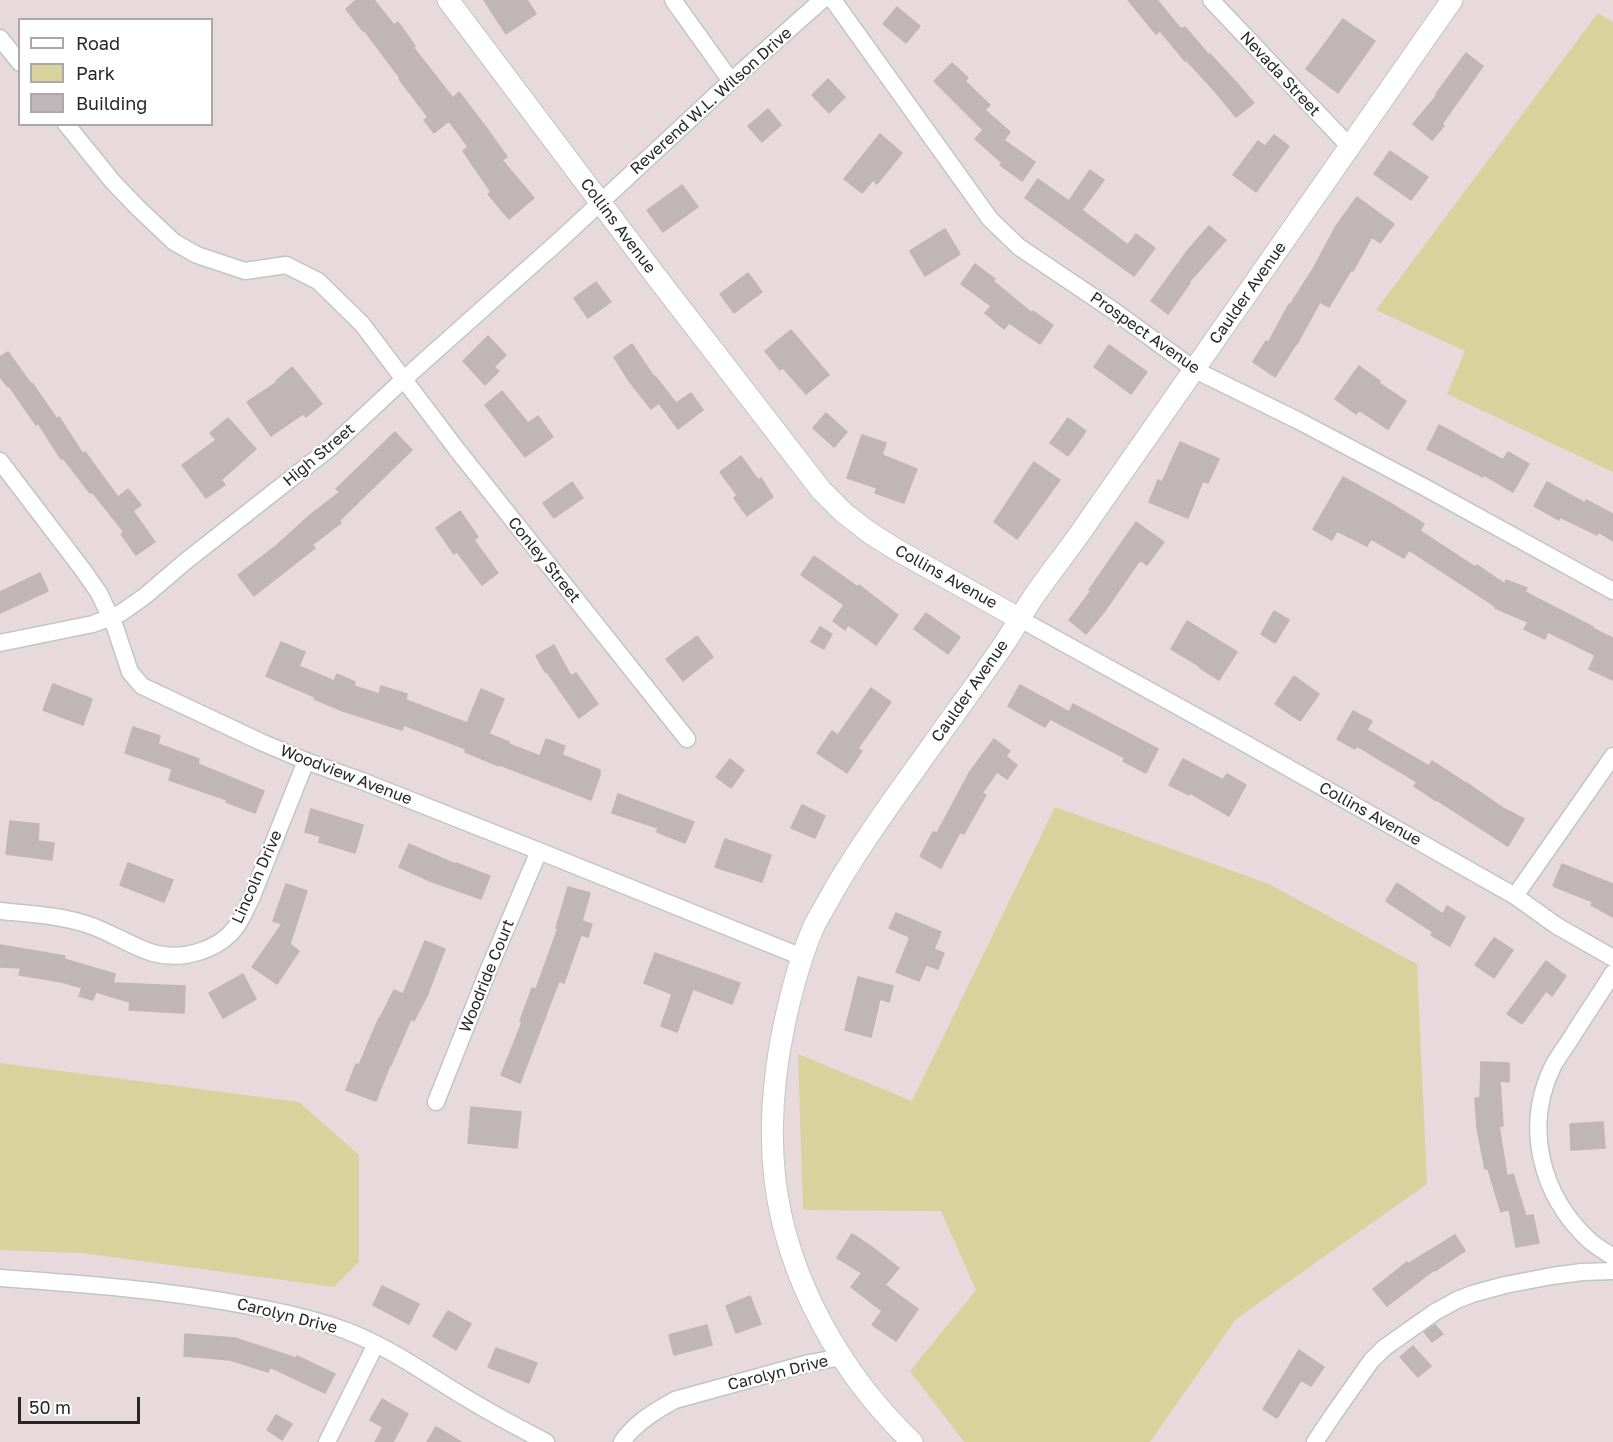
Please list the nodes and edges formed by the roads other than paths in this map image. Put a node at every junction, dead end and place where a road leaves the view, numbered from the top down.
1 (448, 0) edge
2 (673, 0) edge
3 (822, 0) edge
4 (833, 0) edge
5 (1211, 0) edge
6 (1452, 0) edge
7 (0, 38) edge
8 (18, 60) edge
9 (731, 81) junction
10 (68, 126) edge
11 (1350, 147) junction
12 (601, 202) junction
13 (1194, 370) junction
14 (404, 379) junction
15 (0, 461) edge
16 (1613, 591) edge
17 (111, 618) junction
18 (1020, 619) junction
19 (0, 643) edge
20 (687, 739) dead end
21 (306, 761) junction
22 (1611, 764) edge
23 (539, 850) junction
24 (1515, 896) junction
25 (0, 911) edge
26 (802, 957) junction
27 (1613, 958) edge
28 (1613, 973) edge
29 (436, 1102) dead end
30 (1613, 1257) edge
31 (1613, 1270) edge
32 (0, 1278) edge
33 (376, 1344) junction
34 (842, 1358) junction
35 (327, 1442) edge
36 (546, 1442) edge
37 (622, 1442) edge
38 (912, 1442) edge
39 (1315, 1442) edge

1 - 12 street, Collins Avenue
2 - 9 street
3 - 9 street, Reverend W.L. Wilson Drive
4 - 13 street, Prospect Avenue
5 - 11 street, Nevada Street
6 - 11 street, Caulder Avenue
7 - 8 street
9 - 12 street, Reverend W.L. Wilson Drive
10 - 14 street, Conley Street
11 - 13 street, Caulder Avenue
12 - 14 street, High Street
12 - 18 street, Collins Avenue
13 - 16 street, Prospect Avenue
13 - 18 street, Caulder Avenue
14 - 17 street, High Street
14 - 20 street, Conley Street
15 - 17 street, Woodview Avenue
17 - 19 street, High Street
17 - 21 street, Woodview Avenue
18 - 24 street, Collins Avenue
18 - 26 street, Caulder Avenue
21 - 23 street, Woodview Avenue
21 - 25 street, Lincoln Drive
22 - 24 street
23 - 26 street, Woodview Avenue
23 - 29 street, Woodride Court
24 - 27 street, Collins Avenue
26 - 34 street, Caulder Avenue
28 - 30 street
31 - 39 street
32 - 33 street, Carolyn Drive
33 - 35 street
33 - 36 street, Carolyn Drive
34 - 37 street, Carolyn Drive
34 - 38 street, Caulder Avenue

